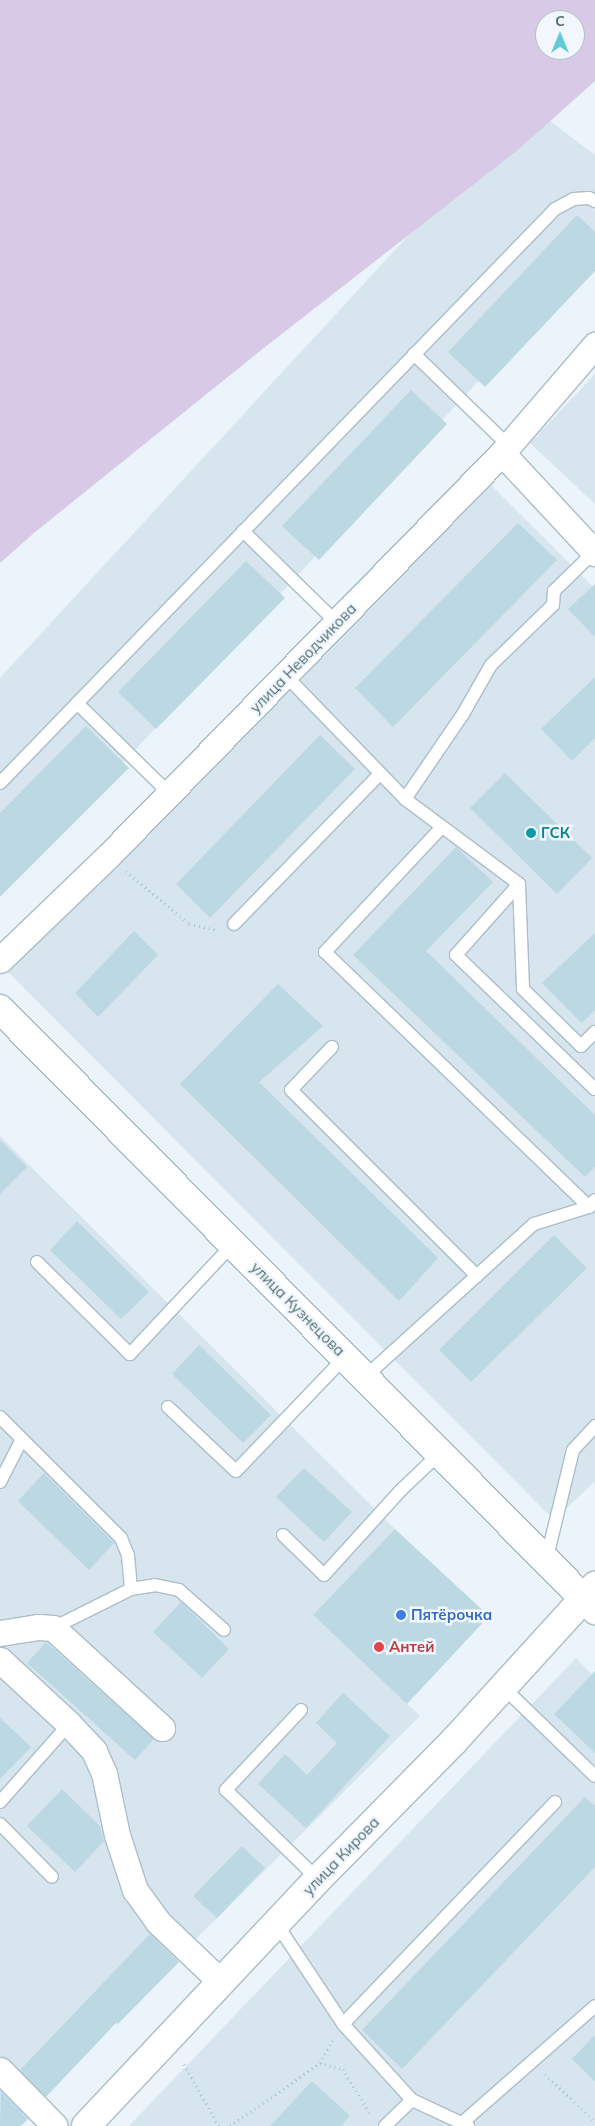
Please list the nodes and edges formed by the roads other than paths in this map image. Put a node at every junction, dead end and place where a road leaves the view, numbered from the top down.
1 (595, 202) edge
2 (595, 345) edge
3 (414, 354) junction
4 (505, 449) junction
5 (243, 531) junction
6 (594, 553) edge
7 (337, 623) junction
8 (286, 676) junction
9 (77, 703) junction
10 (380, 774) junction
11 (0, 783) edge
12 (170, 794) junction
13 (405, 798) junction
14 (441, 828) junction
15 (519, 884) junction
16 (234, 924) road end
17 (0, 960) edge
18 (0, 1009) edge
19 (595, 1032) edge
20 (332, 1047) dead end
21 (595, 1089) edge
22 (592, 1204) edge
23 (233, 1244) junction
24 (37, 1262) dead end
25 (477, 1276) junction
26 (345, 1357) junction
27 (365, 1377) junction
28 (168, 1407) dead end
29 (0, 1417) edge
30 (595, 1426) edge
31 (22, 1439) junction
32 (440, 1454) junction
33 (0, 1482) edge
34 (283, 1535) dead end
35 (546, 1561) junction
36 (131, 1589) junction
37 (591, 1598) edge
38 (54, 1628) junction
39 (224, 1630) dead end
40 (0, 1633) edge
41 (0, 1660) edge
42 (502, 1686) junction
43 (301, 1710) dead end
44 (69, 1724) junction
45 (162, 1728) dead end
46 (595, 1776) edge
47 (0, 1802) edge
48 (555, 1802) dead end
49 (0, 1824) edge
50 (52, 1877) dead end
51 (318, 1879) junction
52 (276, 1923) junction
53 (220, 1981) junction
54 (595, 2006) edge
55 (343, 2024) junction
56 (0, 2070) edge
57 (412, 2100) junction
58 (465, 2124) edge
59 (55, 2126) edge
60 (86, 2126) edge
61 (385, 2126) edge
62 (396, 2126) edge

1 - 3 lane
2 - 4 street, улица Неводчикова
3 - 4 lane
3 - 5 lane
4 - 6 street
4 - 7 street, улица Неводчикова
5 - 7 lane
5 - 9 lane
6 - 13 lane
7 - 8 street, улица Неводчикова
8 - 10 lane
8 - 12 street, улица Неводчикова
9 - 11 lane
9 - 12 lane
10 - 13 lane
10 - 16 lane
12 - 17 street, улица Неводчикова
13 - 14 lane
14 - 15 lane
14 - 22 lane
15 - 19 lane
15 - 21 lane
18 - 23 main road, улица Кузнецова
20 - 25 lane
22 - 25 lane
23 - 24 lane
23 - 26 main road, улица Кузнецова
25 - 27 lane
26 - 27 main road, улица Кузнецова
26 - 28 lane
27 - 32 main road, улица Кузнецова
29 - 31 lane
30 - 35 lane
31 - 33 lane
31 - 36 lane
32 - 34 lane
32 - 35 main road, улица Кузнецова
35 - 37 main road, улица Кузнецова
36 - 38 lane
36 - 39 lane
37 - 42 main road, улица Кирова
38 - 40 street
38 - 45 street
41 - 44 street
42 - 46 lane
42 - 51 main road, улица Кирова
43 - 51 lane
44 - 47 lane
44 - 53 street
48 - 55 lane
49 - 50 lane
51 - 52 main road, улица Кирова
52 - 53 main road, улица Кирова
52 - 55 lane
53 - 60 main road, улица Кирова
54 - 58 lane
55 - 57 lane
56 - 59 street
57 - 58 lane
57 - 61 lane
57 - 62 lane

